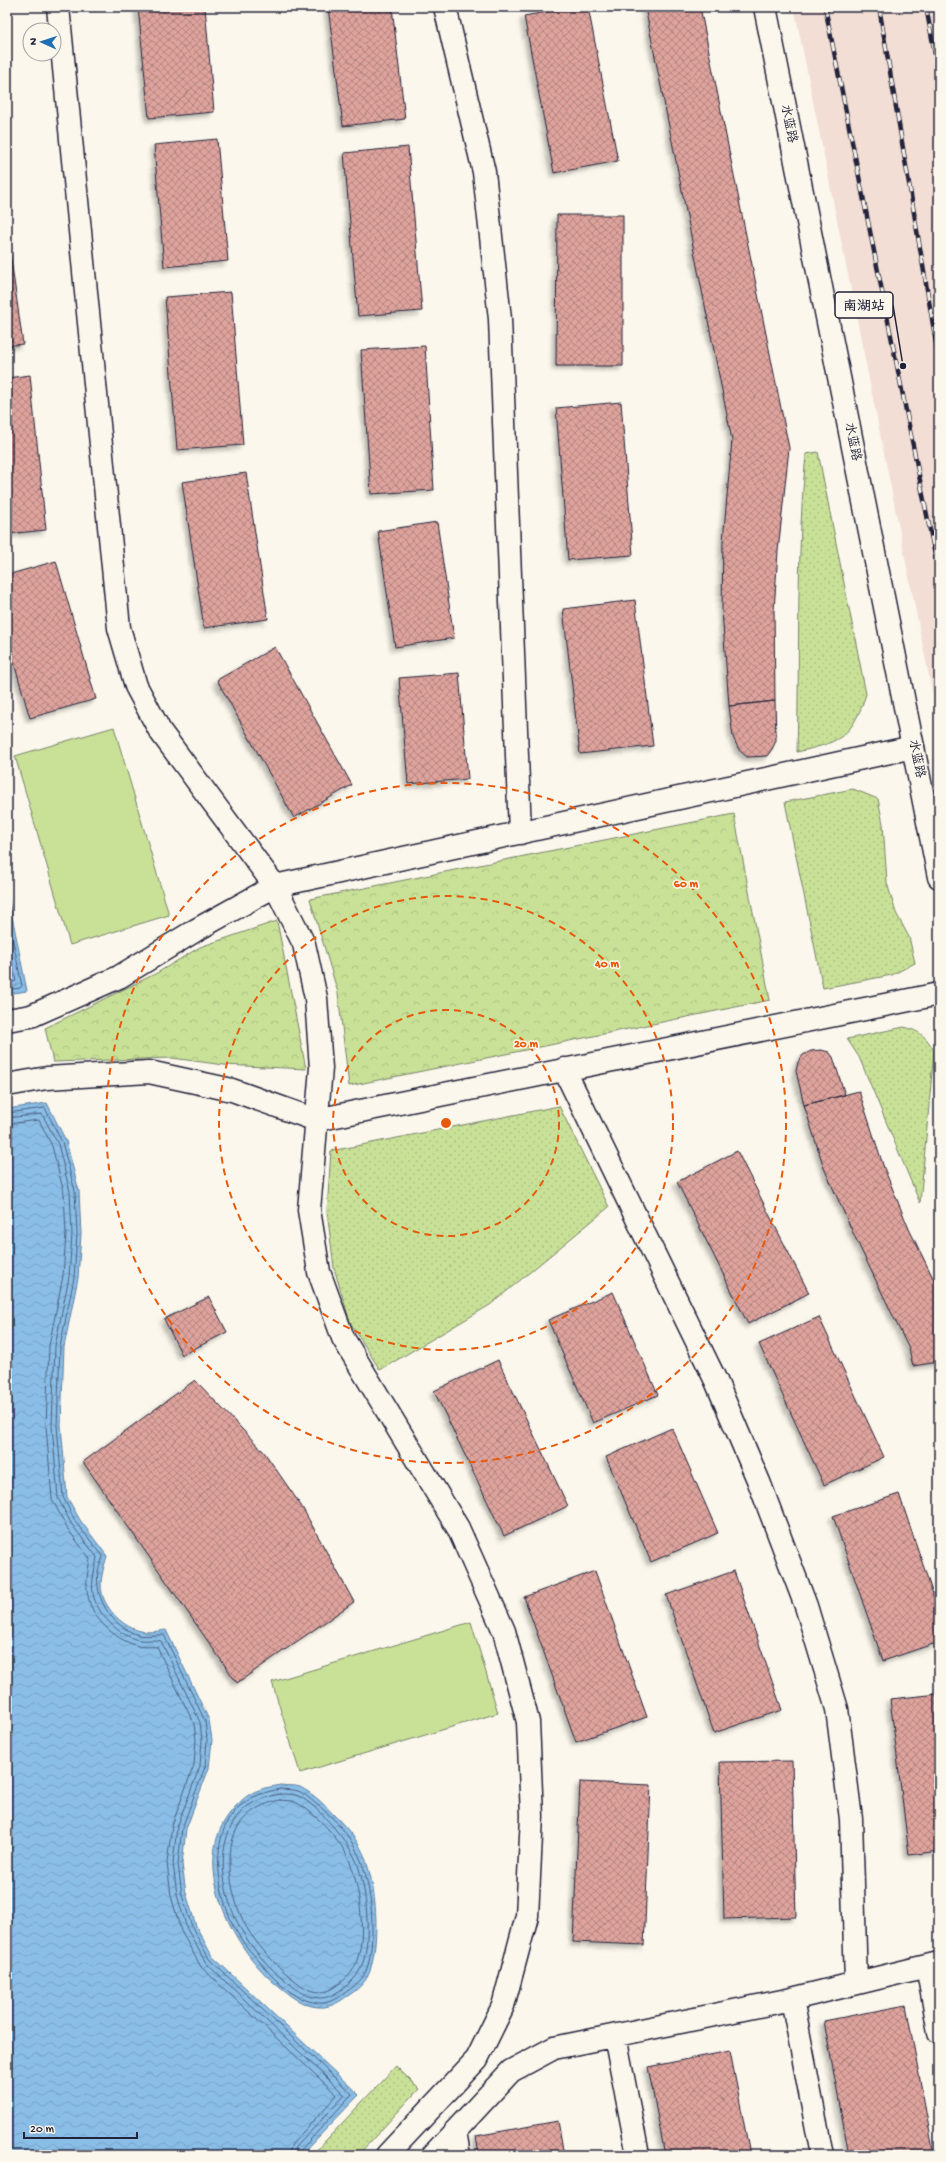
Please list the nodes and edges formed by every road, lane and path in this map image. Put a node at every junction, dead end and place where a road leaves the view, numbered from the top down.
1 (58, 7) edge
2 (445, 7) edge
3 (764, 7) edge
4 (913, 747) junction
5 (520, 833) junction
6 (939, 877) edge
7 (275, 886) junction
8 (939, 994) edge
9 (7, 1020) edge
10 (564, 1070) junction
11 (7, 1085) edge
12 (316, 1120) junction
13 (933, 1965) edge
14 (856, 1983) junction
15 (792, 1999) junction
16 (939, 2032) edge
17 (616, 2036) junction
18 (455, 2131) junction
19 (387, 2155) edge
20 (433, 2155) edge
21 (459, 2155) edge
22 (638, 2155) edge
23 (822, 2155) edge

1 - 7 street
2 - 5 street
3 - 4 street, 水蓝路
4 - 5 street
4 - 6 street, 水蓝路
5 - 7 street
7 - 9 street
7 - 12 street
8 - 10 street
10 - 12 street
10 - 14 street
11 - 12 street
12 - 19 street
13 - 14 street
13 - 16 street
14 - 15 street
15 - 17 street
15 - 23 street
17 - 18 street
17 - 22 street
18 - 20 street
18 - 21 street

